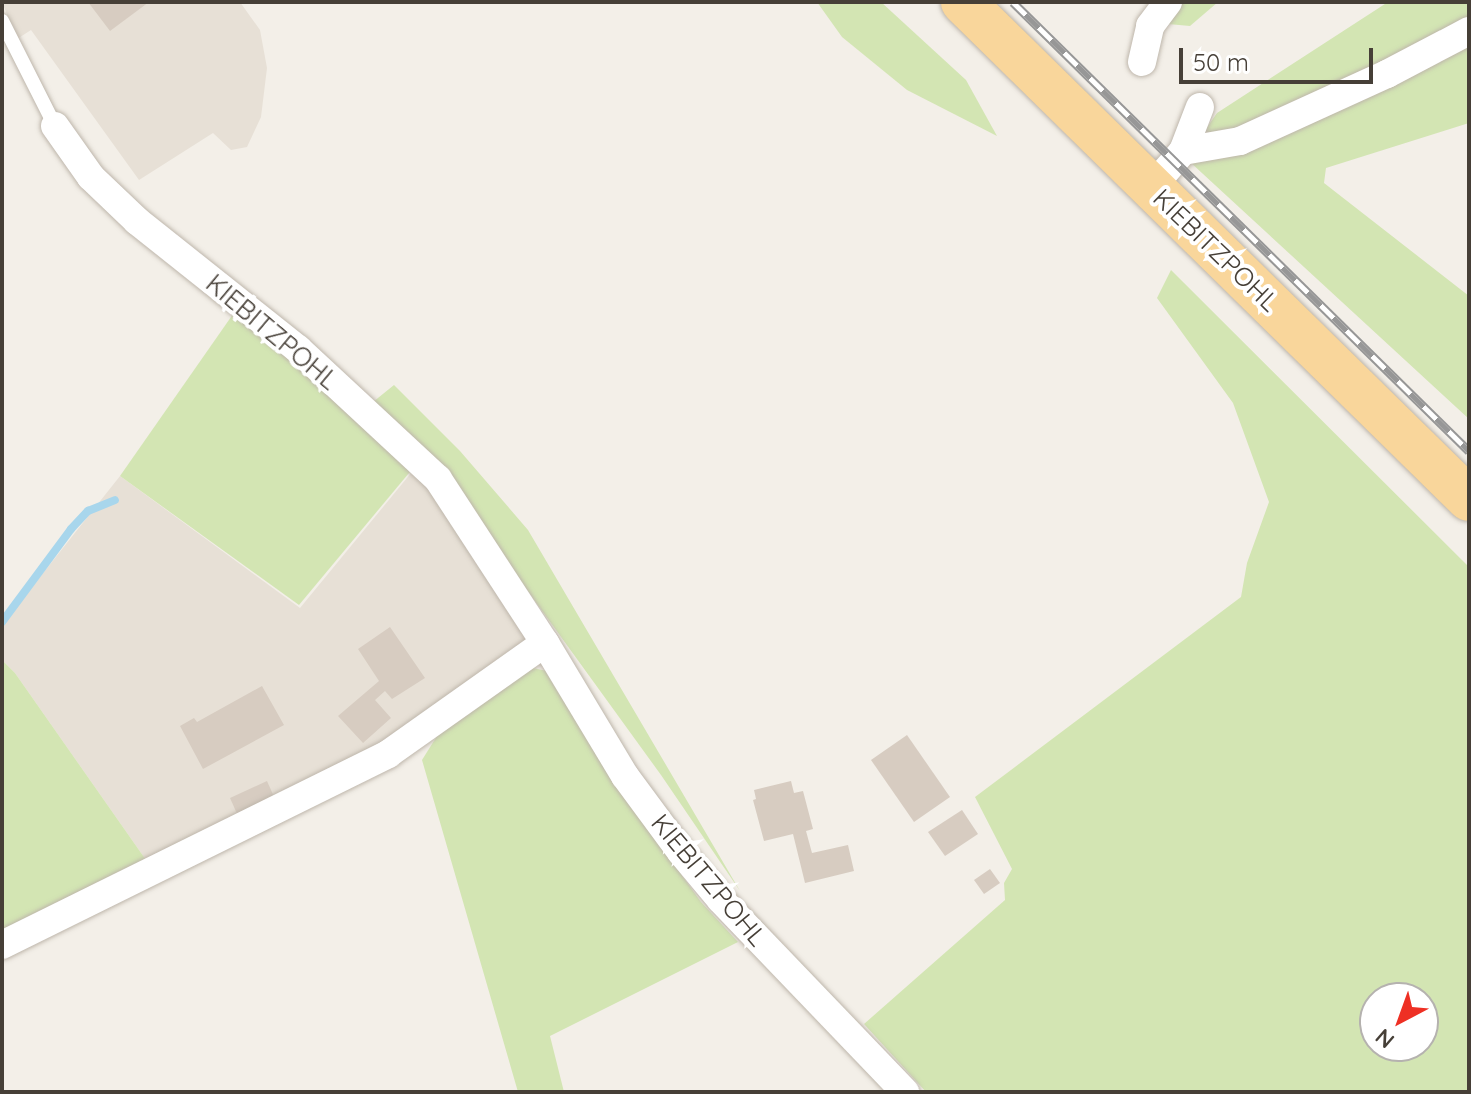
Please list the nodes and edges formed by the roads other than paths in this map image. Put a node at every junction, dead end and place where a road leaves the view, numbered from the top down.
1 (963, 2) edge
2 (1168, 2) edge
3 (2, 21) edge
4 (1469, 31) edge
5 (1142, 62) dead end
6 (1200, 107) dead end
7 (55, 126) joint
8 (1183, 151) junction
9 (1148, 192) junction
10 (1469, 499) edge
11 (545, 643) junction
12 (2, 945) edge
13 (905, 1092) edge

1 - 9 main road, KIEBITZPOHL
2 - 5 street
3 - 7 lane, KIEBITZPOHL
4 - 8 street
6 - 8 street
7 - 11 street, KIEBITZPOHL
8 - 9 street
9 - 10 main road, KIEBITZPOHL
11 - 12 street
11 - 13 street, KIEBITZPOHL

